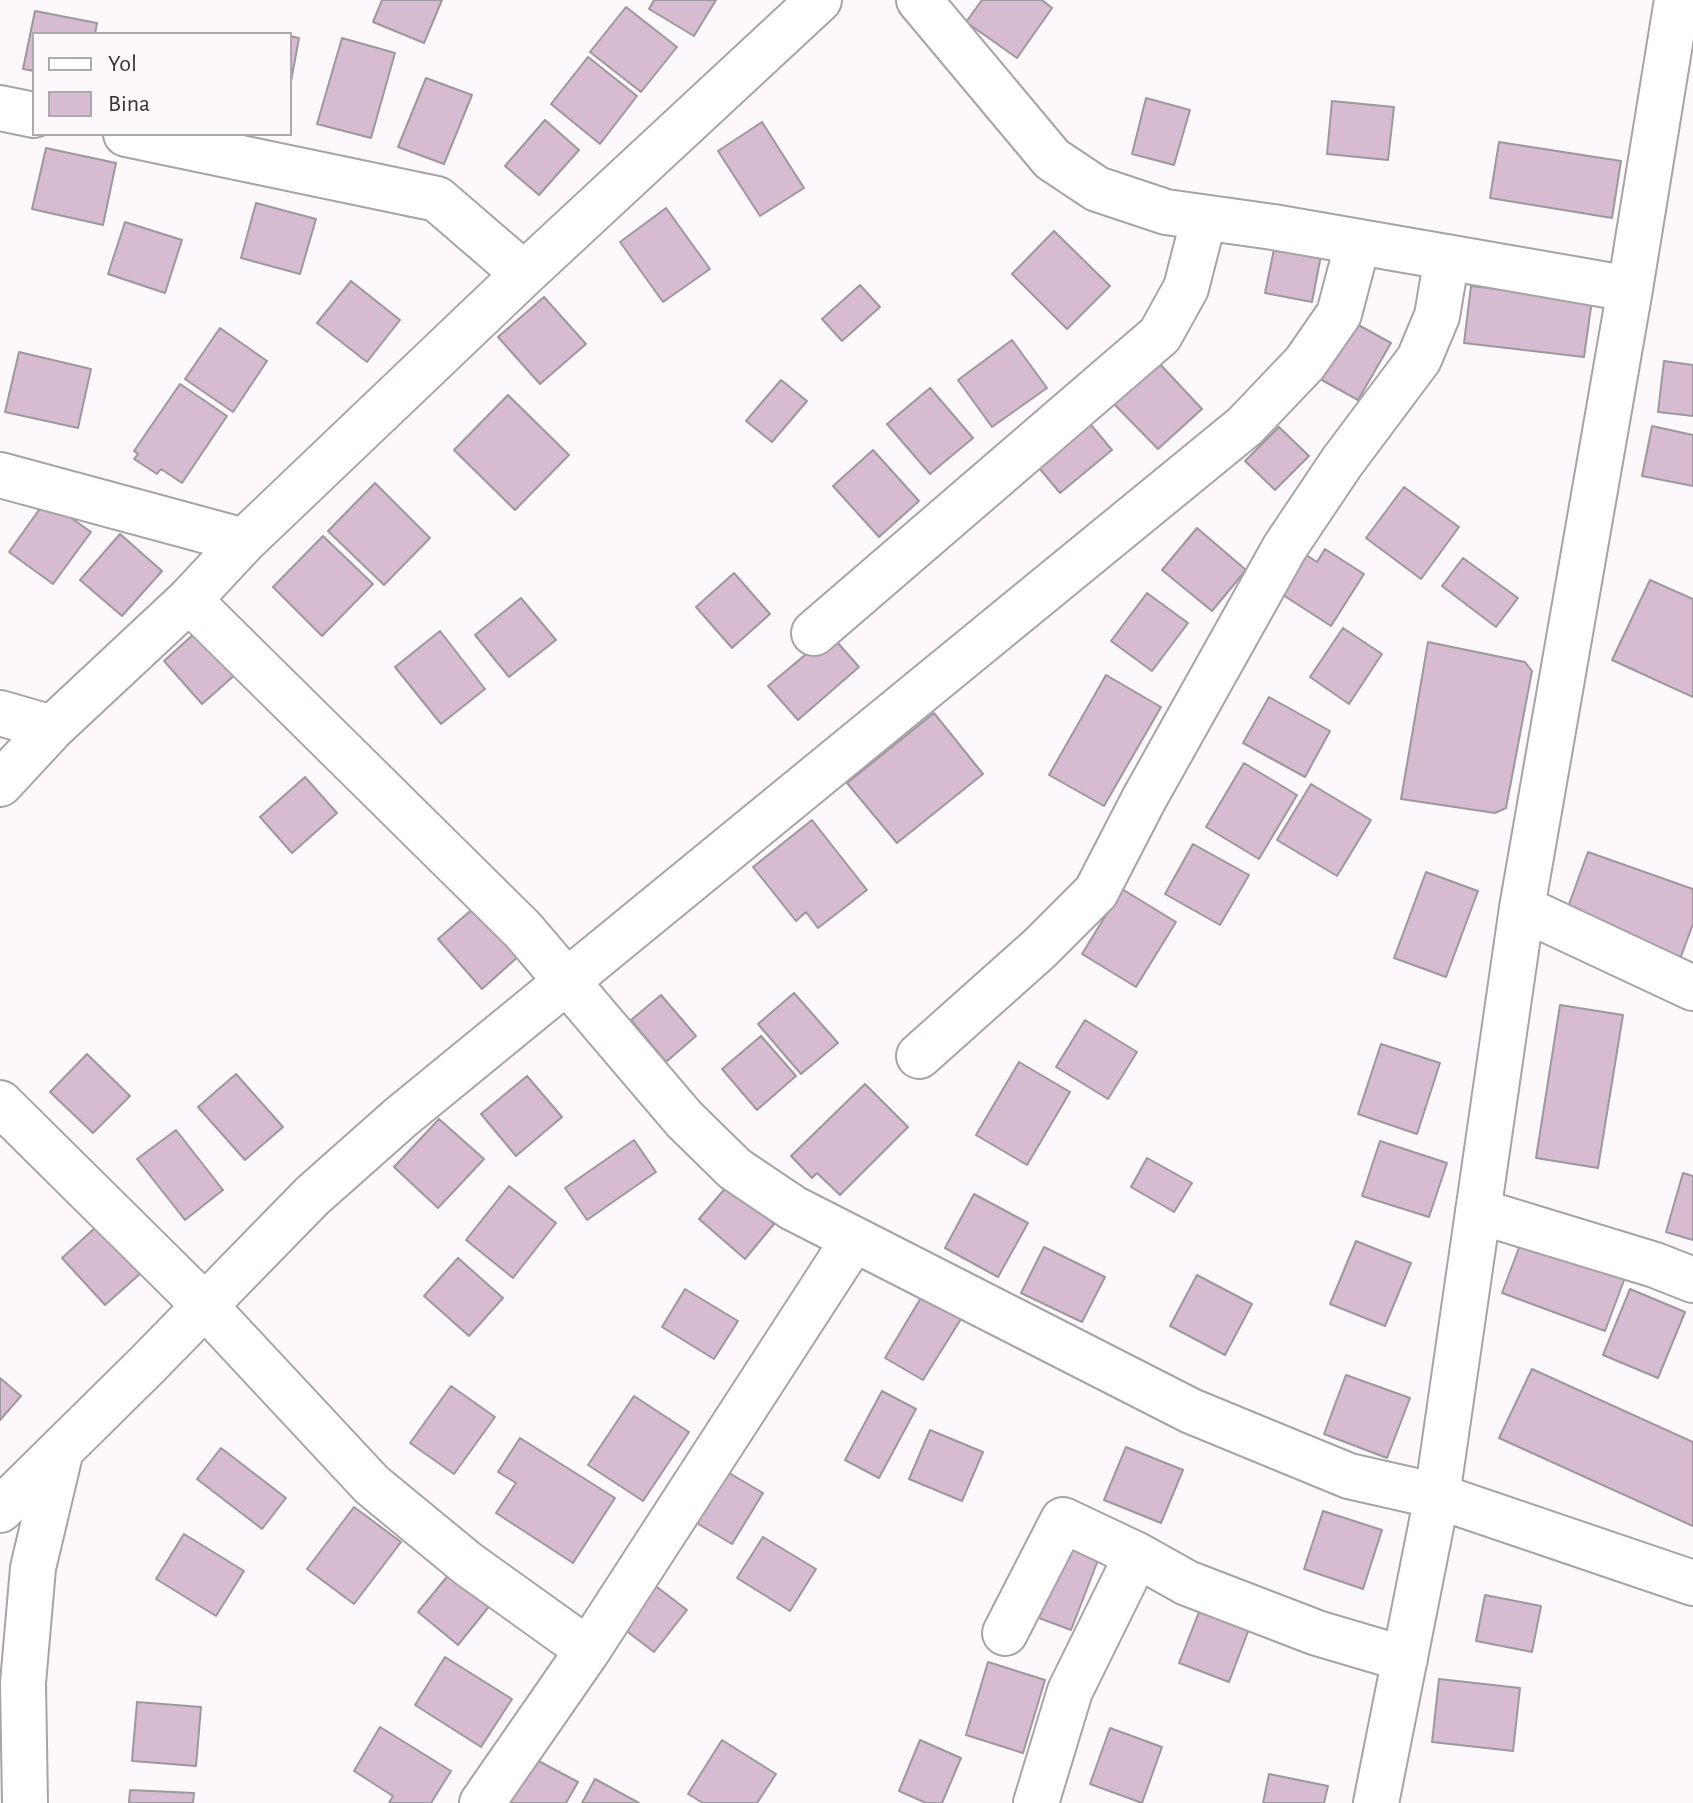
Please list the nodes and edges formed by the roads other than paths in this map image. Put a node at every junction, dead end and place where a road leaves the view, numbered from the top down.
1 (819, 0) edge
2 (919, 0) edge
3 (1677, 0) edge
4 (0, 108) edge
5 (32, 115) edge
6 (136, 136) edge
7 (1204, 218) junction
8 (1358, 242) junction
9 (1447, 257) junction
10 (524, 274) junction
11 (1630, 289) junction
12 (0, 475) edge
13 (244, 541) junction
14 (189, 600) junction
15 (814, 633) dead end
16 (0, 713) edge
17 (52, 728) junction
18 (0, 784) edge
19 (1522, 908) junction
20 (566, 981) junction
21 (1693, 988) edge
22 (919, 1056) dead end
23 (0, 1103) edge
24 (1478, 1211) junction
25 (854, 1239) junction
26 (1693, 1280) edge
27 (205, 1306) junction
28 (61, 1450) junction
29 (1437, 1496) junction
30 (0, 1510) edge
31 (1137, 1555) junction
32 (1693, 1583) edge
33 (1005, 1633) dead end
34 (588, 1650) junction
35 (1405, 1659) junction
36 (25, 1803) edge
37 (482, 1803) edge
38 (1036, 1803) edge
39 (1376, 1803) edge

1 - 10 street
2 - 7 street
3 - 11 street
4 - 5 street
6 - 10 street
7 - 8 street
7 - 15 street
8 - 9 street
8 - 20 street
9 - 11 street
9 - 22 street
10 - 13 street
11 - 19 street
12 - 13 street
13 - 14 street
14 - 17 street
14 - 20 street
16 - 17 street
17 - 18 street
19 - 21 street
19 - 24 street
20 - 25 street
20 - 27 street
23 - 27 street
24 - 26 street
24 - 29 street
25 - 29 street
25 - 34 street
27 - 28 street
27 - 34 street
28 - 30 street
28 - 36 street
29 - 32 street
29 - 35 street
31 - 33 street
31 - 35 street
31 - 38 street
34 - 37 street
35 - 39 street

